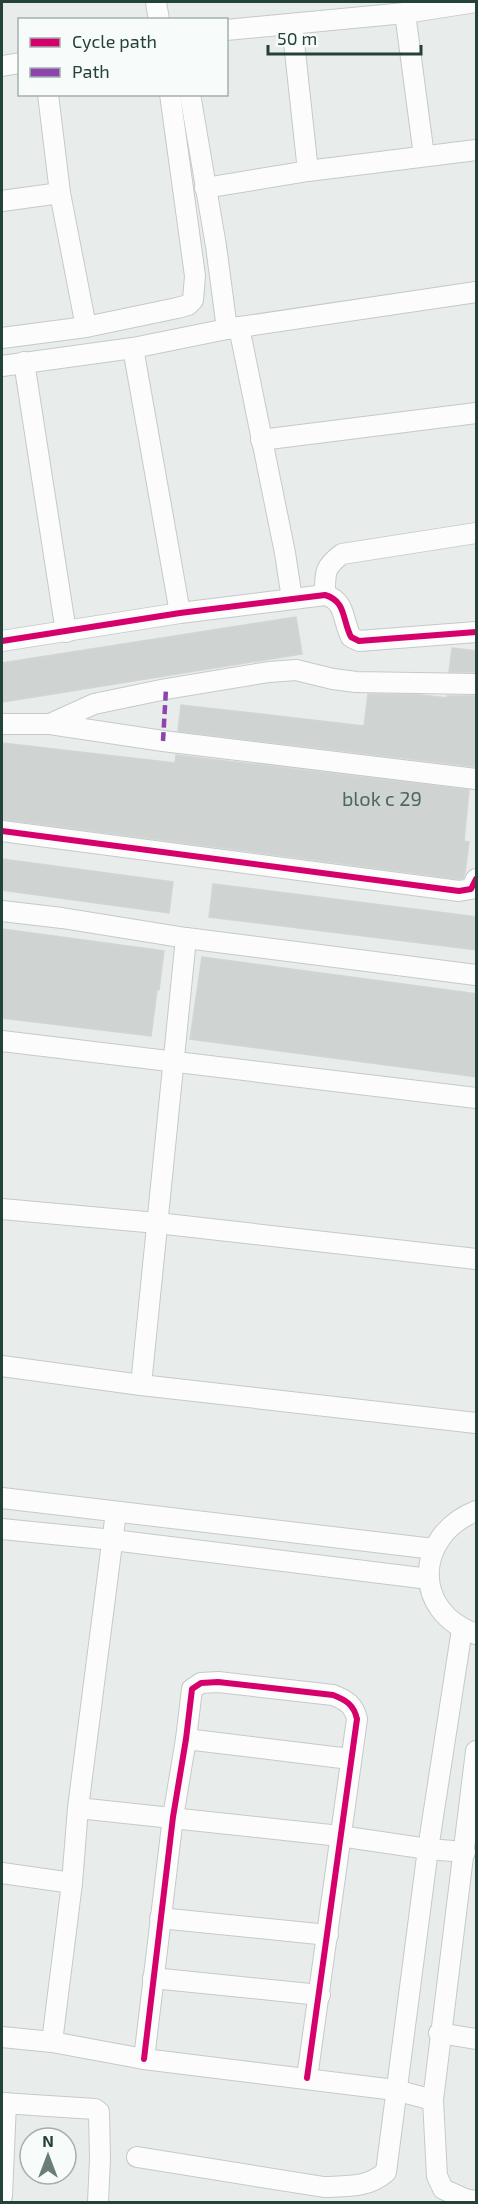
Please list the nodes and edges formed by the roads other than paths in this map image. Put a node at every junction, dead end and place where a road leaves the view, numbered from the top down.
1 (156, 2) edge
2 (477, 2) edge
3 (405, 13) junction
4 (159, 18) edge
5 (292, 24) junction
6 (228, 30) edge
7 (18, 63) edge
8 (2, 66) edge
9 (48, 96) edge
10 (170, 96) edge
11 (190, 96) edge
12 (477, 150) edge
13 (424, 156) junction
14 (308, 171) junction
15 (205, 189) junction
16 (60, 193) junction
17 (2, 201) edge
18 (477, 292) edge
19 (86, 327) junction
20 (233, 328) junction
21 (2, 338) edge
22 (133, 348) junction
23 (24, 362) junction
24 (2, 366) edge
25 (477, 412) edge
26 (261, 440) junction
27 (477, 533) edge
28 (325, 595) junction
29 (292, 599) junction
30 (180, 613) junction
31 (66, 632) junction
32 (477, 632) edge
33 (2, 641) edge
34 (477, 684) edge
35 (2, 724) edge
36 (50, 724) junction
37 (477, 779) edge
38 (2, 831) edge
39 (477, 879) edge
40 (2, 911) edge
41 (186, 938) junction
42 (477, 975) edge
43 (2, 1041) edge
44 (172, 1061) junction
45 (477, 1098) edge
46 (2, 1209) edge
47 (157, 1223) junction
48 (477, 1259) edge
49 (2, 1366) edge
50 (141, 1385) junction
51 (477, 1423) edge
52 (2, 1498) edge
53 (477, 1511) edge
54 (116, 1512) junction
55 (2, 1529) edge
56 (113, 1540) junction
57 (434, 1549) junction
58 (429, 1579) junction
59 (469, 1631) edge
60 (186, 1739) junction
61 (477, 1751) edge
62 (350, 1759) junction
63 (78, 1808) junction
64 (173, 1817) junction
65 (340, 1836) junction
66 (428, 1849) junction
67 (465, 1852) junction
68 (2, 1873) edge
69 (72, 1882) junction
70 (468, 1882) edge
71 (160, 1918) junction
72 (328, 1935) junction
73 (153, 1978) junction
74 (320, 1995) junction
75 (439, 2033) junction
76 (2, 2037) edge
77 (477, 2039) edge
78 (52, 2042) junction
79 (144, 2059) junction
80 (307, 2078) junction
81 (395, 2090) junction
82 (433, 2100) junction
83 (4, 2103) edge
84 (137, 2157) dead end
85 (2, 2196) edge
86 (477, 2201) edge
87 (98, 2202) edge

1 - 4 street
2 - 3 street
3 - 5 street
3 - 13 street
5 - 6 street
5 - 14 street
7 - 8 street
9 - 16 street
10 - 19 street
11 - 15 street
12 - 13 street
13 - 14 street
14 - 15 street
15 - 20 street
16 - 17 street
16 - 19 street
18 - 20 street
19 - 21 street
20 - 22 street
20 - 26 street
22 - 23 street
22 - 30 street
23 - 24 street
23 - 31 street
25 - 26 street
26 - 29 street
27 - 28 street
28 - 29 street
28 - 32 street
29 - 30 street
30 - 31 street
31 - 33 street
34 - 36 street
35 - 36 street
36 - 37 street
38 - 39 street
40 - 41 street
41 - 42 street
41 - 44 street
43 - 44 street
44 - 45 street
44 - 47 street
46 - 47 street
47 - 48 street
47 - 50 street
49 - 50 street
50 - 51 street
52 - 54 street
53 - 57 street
54 - 56 street
54 - 57 street
55 - 56 street
56 - 58 street
56 - 63 street
57 - 58 street
58 - 59 street
59 - 66 street
60 - 62 street
60 - 62 street
60 - 64 street
61 - 67 street
62 - 65 street
63 - 64 street
63 - 69 street
64 - 65 street
64 - 71 street
65 - 66 street
65 - 72 street
66 - 67 street
66 - 81 street
67 - 70 street
68 - 69 street
69 - 78 street
70 - 75 street
71 - 72 street
71 - 73 street
72 - 74 street
73 - 74 street
73 - 79 street
74 - 80 street
75 - 77 street
75 - 82 street
76 - 78 street
78 - 79 street
79 - 80 street
80 - 81 street
81 - 82 street
81 - 84 street
82 - 86 street
83 - 85 street
83 - 87 street

